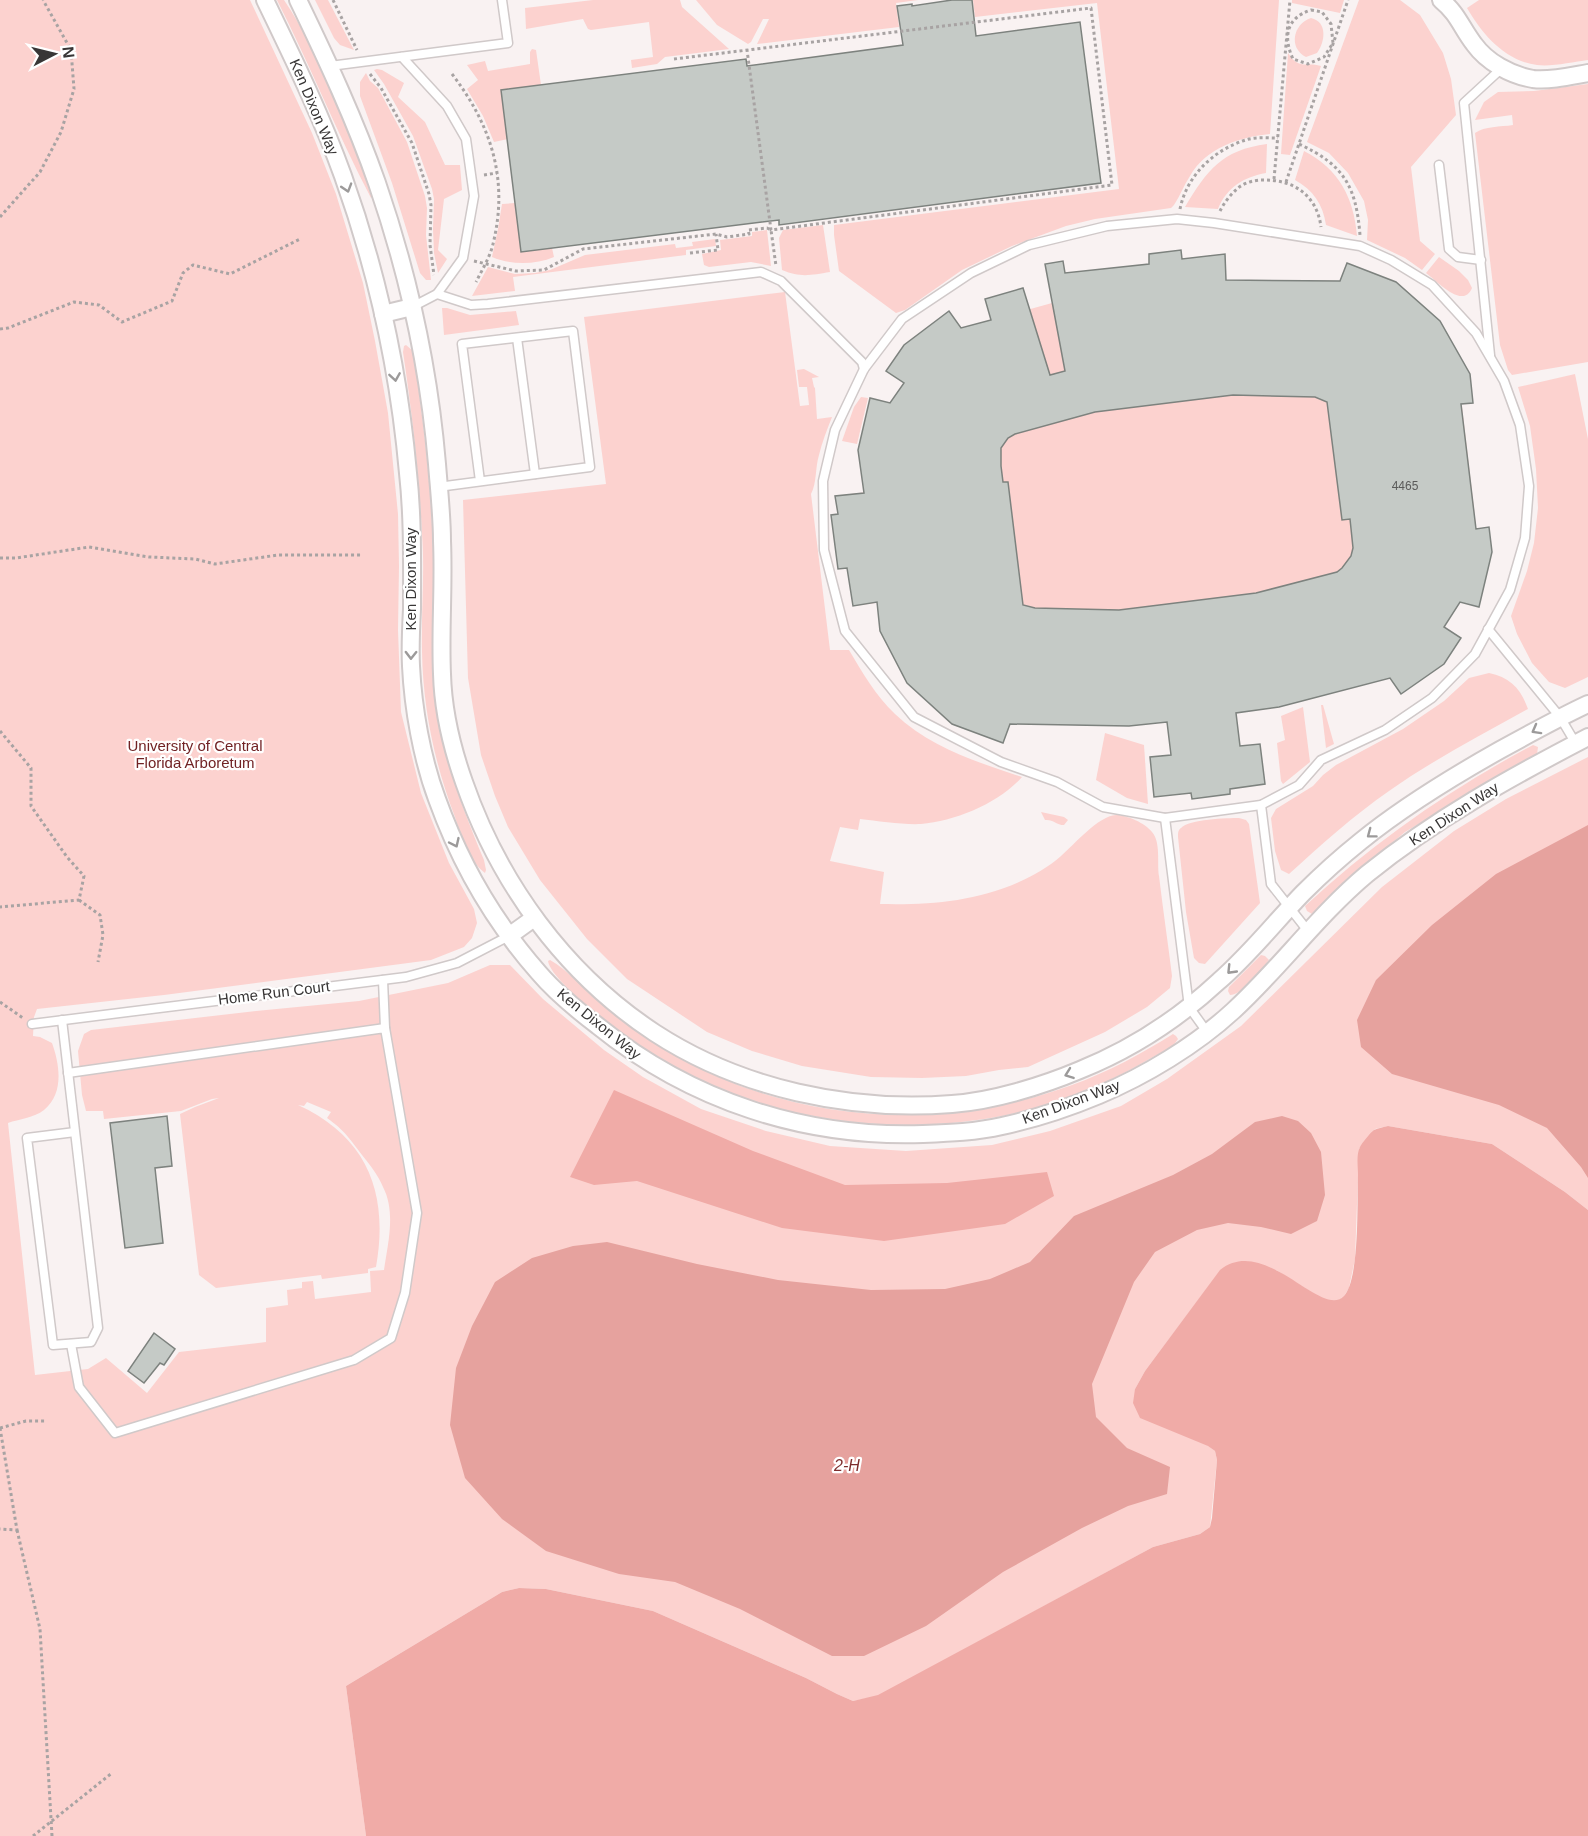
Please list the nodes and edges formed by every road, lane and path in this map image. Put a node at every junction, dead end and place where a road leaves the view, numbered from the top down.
1 (43, 0) edge
2 (265, 0) edge
3 (298, 0) edge
4 (333, 0) edge
5 (502, 0) edge
6 (1290, 0) edge
7 (1348, 0) edge
8 (1441, 0) edge
9 (1287, 30) junction
10 (1333, 43) junction
11 (747, 50) junction
12 (402, 57) junction
13 (674, 59) dead end
14 (363, 62) junction
15 (330, 66) junction
16 (1502, 68) junction
17 (1588, 73) edge
18 (452, 74) dead end
19 (1278, 138) junction
20 (1299, 144) junction
21 (1439, 165) dead end
22 (1274, 180) junction
23 (1286, 182) junction
24 (0, 217) edge
25 (1177, 219) junction
26 (1214, 223) junction
27 (771, 230) junction
28 (716, 234) junction
29 (300, 239) dead end
30 (1322, 241) junction
31 (1360, 246) junction
32 (690, 253) dead end
33 (464, 258) junction
34 (1481, 260) junction
35 (485, 264) junction
36 (434, 275) dead end
37 (773, 278) junction
38 (476, 282) dead end
39 (437, 294) junction
40 (412, 306) junction
41 (383, 314) junction
42 (0, 329) edge
43 (517, 338) junction
44 (1491, 358) junction
45 (864, 369) junction
46 (535, 474) junction
47 (480, 482) junction
48 (438, 487) junction
49 (361, 555) dead end
50 (0, 558) edge
51 (1488, 629) junction
52 (1588, 704) edge
53 (1560, 717) junction
54 (0, 730) edge
55 (1582, 741) edge
56 (1261, 805) junction
57 (1165, 818) junction
58 (79, 900) junction
59 (0, 907) edge
60 (1289, 909) junction
61 (534, 918) junction
62 (1308, 931) junction
63 (509, 936) junction
64 (98, 962) dead end
65 (383, 980) junction
66 (0, 1002) edge
67 (1189, 1007) junction
68 (62, 1020) junction
69 (33, 1024) joint
70 (385, 1028) junction
71 (1207, 1032) junction
72 (68, 1073) junction
73 (75, 1132) junction
74 (71, 1344) junction
75 (46, 1421) dead end
76 (0, 1428) edge
77 (0, 1529) edge
78 (17, 1530) junction
79 (112, 1773) dead end
80 (51, 1823) junction
81 (33, 1836) edge
82 (52, 1836) edge

1 - 24 path
2 -> 41 street, Ken Dixon Way
3 - 15 street, Ken Dixon Way
4 - 14 path
5 - 12 lane
6 - 9 path
7 - 10 path
8 - 16 street
9 - 10 path
9 - 10 path
9 - 19 path
10 - 20 path
11 - 13 path
11 - 27 path
11 - 27 path
12 - 14 lane
12 - 33 lane
14 - 15 lane
14 - 36 path
15 - 40 street, Ken Dixon Way
16 - 17 street
16 - 34 lane
18 - 35 path
19 - 22 path
19 - 25 path
20 - 23 path
20 - 31 path
21 - 34 lane
22 - 23 path
22 - 26 path
23 - 30 path
25 - 26 lane
25 - 45 lane
26 - 30 lane
27 - 28 path
27 - 37 path
28 - 32 path
28 - 35 path
29 - 42 path
30 - 31 lane
31 - 44 lane
33 - 35 path
33 - 39 lane
34 - 44 lane
35 - 38 path
37 - 39 lane
37 - 45 lane
39 - 40 lane
40 - 41 street
40 - 48 street, Ken Dixon Way
41 -> 63 street, Ken Dixon Way
43 - 46 lane
43 - 46 lane
43 - 47 lane
44 - 51 lane
45 - 57 lane
46 - 47 lane
47 - 48 lane
48 - 61 street, Ken Dixon Way
49 - 50 path
51 - 53 lane
51 - 56 lane
52 - 53 street, Ken Dixon Way
53 - 55 lane
53 -> 60 street, Ken Dixon Way
54 - 58 path
55 - 62 street, Ken Dixon Way
56 - 57 lane
56 - 60 lane
57 - 67 lane
58 - 59 path
58 - 64 path
60 - 62 lane
60 -> 67 street, Ken Dixon Way
61 - 63 street
67 -> 61 street, Ken Dixon Way
62 - 71 street, Ken Dixon Way
63 - 65 lane, Home Run Court
63 - 71 street, Ken Dixon Way
65 - 68 lane, Home Run Court
65 - 70 lane
66 - 69 path
67 - 71 lane
68 - 69 lane, Home Run Court
68 - 72 lane
70 - 72 lane
70 - 74 lane
72 - 73 lane
73 - 74 lane
73 - 74 lane
75 - 76 path
76 - 78 path
77 - 78 path
78 - 80 path
79 - 80 path
80 - 81 path
80 - 82 path

